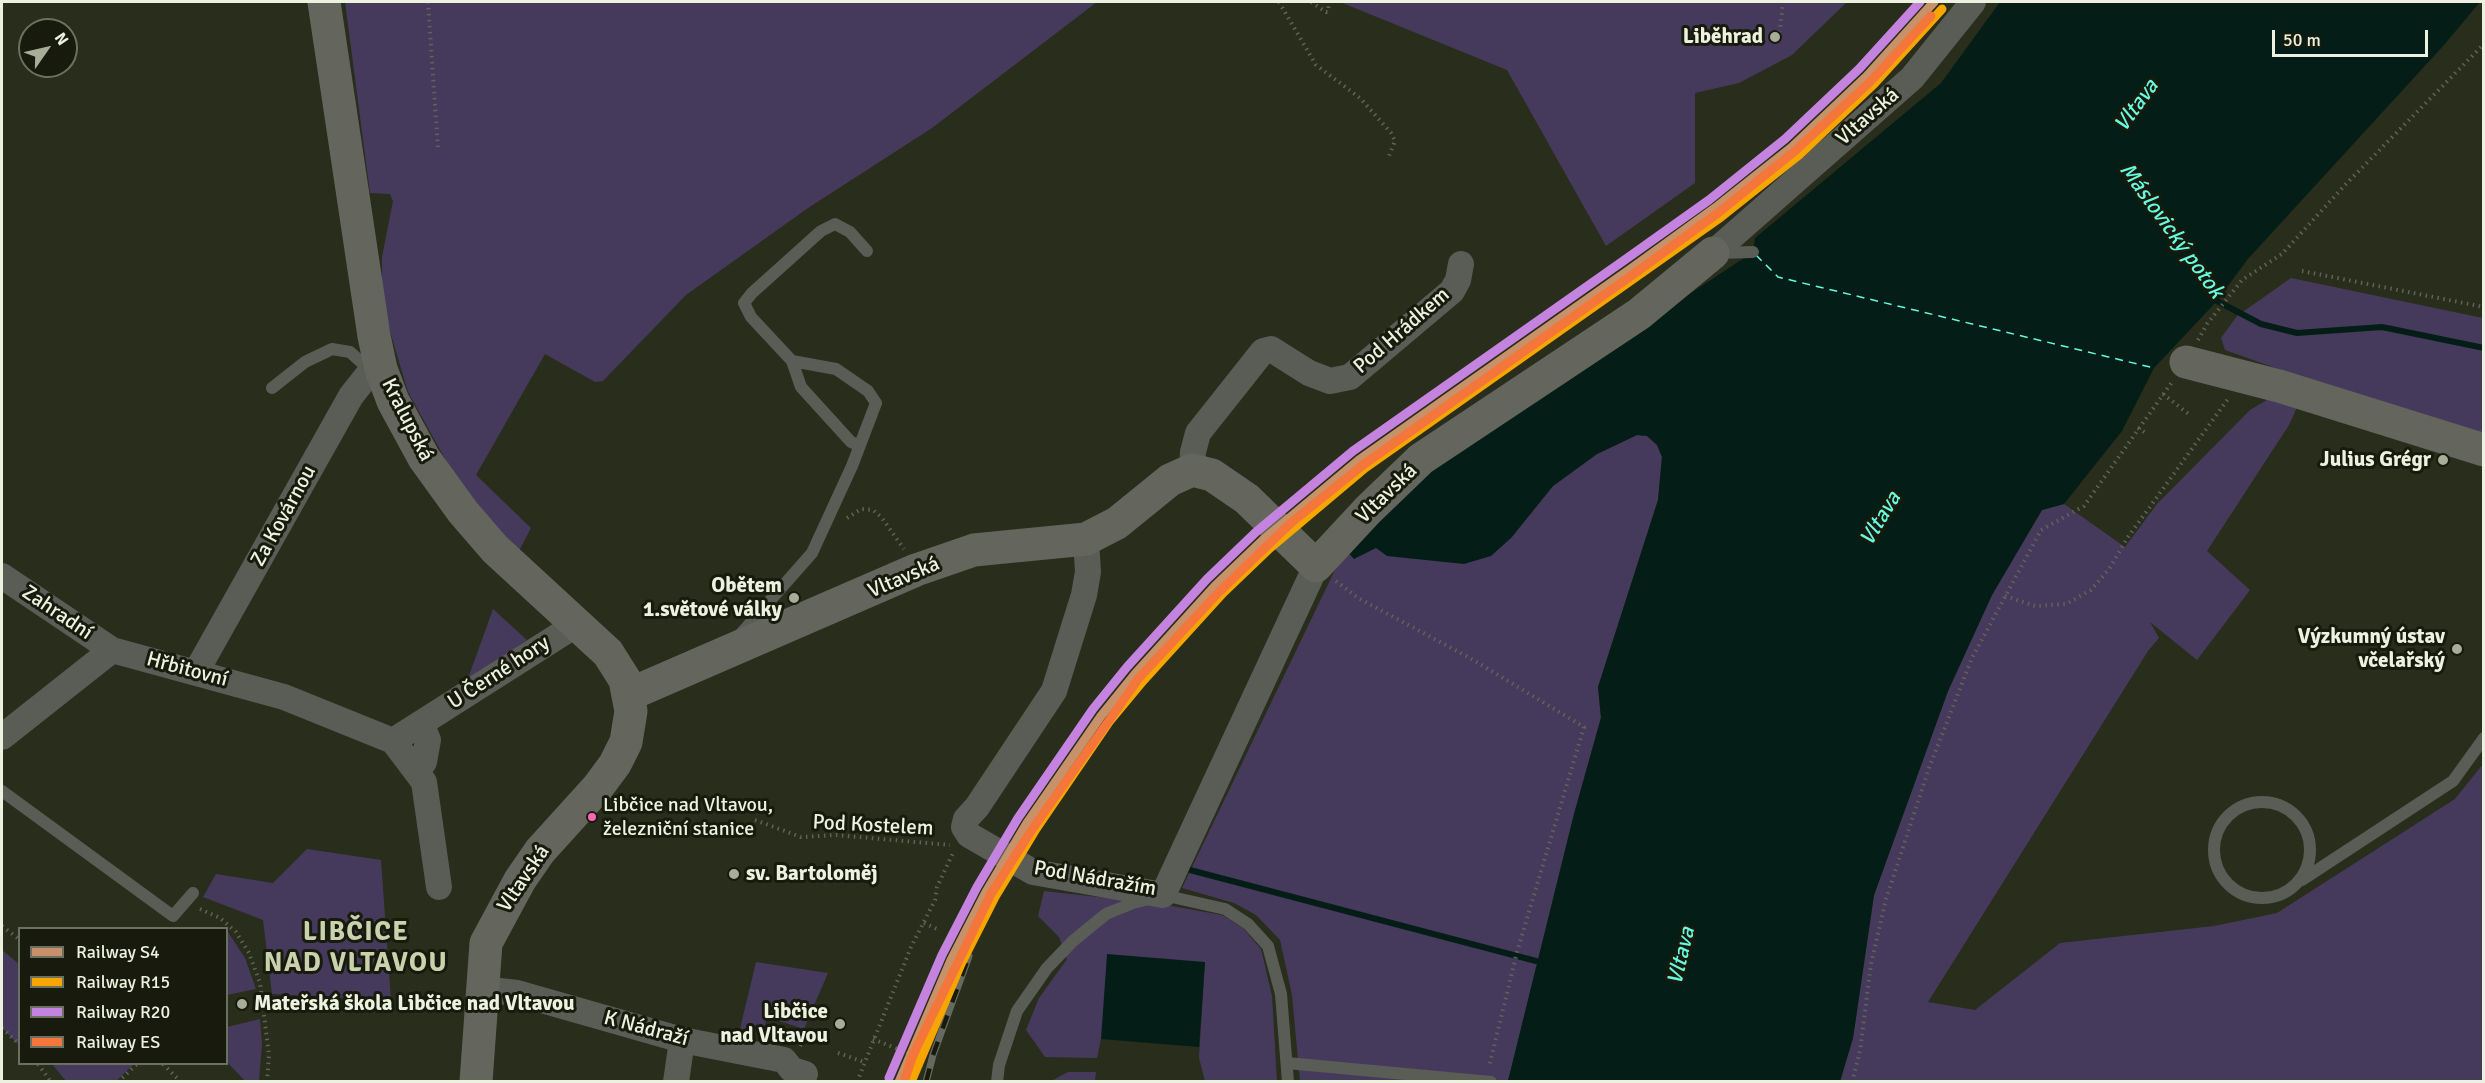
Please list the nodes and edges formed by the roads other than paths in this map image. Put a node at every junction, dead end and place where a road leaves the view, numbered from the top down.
1 (324, 2) edge
2 (1973, 2) edge
3 (867, 251) dead end
4 (1753, 252) dead end
5 (1713, 253) junction
6 (1461, 264) dead end
7 (792, 361) junction
8 (2186, 362) dead end
9 (365, 376) junction
10 (272, 388) dead end
11 (858, 445) junction
12 (2484, 450) edge
13 (1192, 470) junction
14 (1086, 538) junction
15 (1316, 566) junction
16 (2, 576) edge
17 (577, 624) junction
18 (112, 650) junction
19 (726, 651) junction
20 (195, 672) junction
21 (628, 695) junction
22 (421, 723) junction
23 (2, 737) edge
24 (2484, 738) edge
25 (393, 741) junction
26 (416, 771) junction
27 (2, 790) edge
28 (2298, 883) junction
29 (439, 887) dead end
30 (193, 893) dead end
31 (1163, 895) junction
32 (482, 989) junction
33 (681, 1040) junction
34 (1287, 1063) junction
35 (806, 1074) dead end
36 (1485, 1081) edge
37 (476, 1082) edge
38 (676, 1082) edge
39 (998, 1082) edge
40 (1288, 1082) edge
41 (1491, 1082) edge

1 - 9 street, Kralupská
2 - 5 street, Vltavská
3 - 7 lane
4 - 5 lane
5 - 15 street, Vltavská
6 - 13 street, Pod Hrádkem
7 - 11 lane
7 - 11 lane, Vltavská
8 - 12 street
9 - 10 lane
9 - 17 street, Kralupská
9 - 20 street, Za Kovárnou
11 - 19 lane, Vltavská
13 - 14 street, Vltavská
13 - 15 street
14 - 19 street, Vltavská
14 - 31 street, Pod Nádražím
15 - 31 street, Pod Nádražím
16 - 18 street, Zahradní
17 - 21 street, Kralupská
17 - 22 street, U Černé hory
18 - 20 street, Hřbitovní
18 - 23 street
19 - 21 street, Vltavská
20 - 25 street, Hřbitovní
21 - 32 street, Vltavská
22 - 25 street, U Černé hory
22 - 26 street
24 - 28 lane
25 - 26 street
26 - 29 street
27 - 30 lane
28 - 28 lane
31 - 34 lane
31 - 39 lane
32 - 33 street, K Nádraží
32 - 37 street
33 - 35 street, K Nádraží
33 - 38 street
34 - 36 lane
34 - 40 lane
36 - 41 lane

